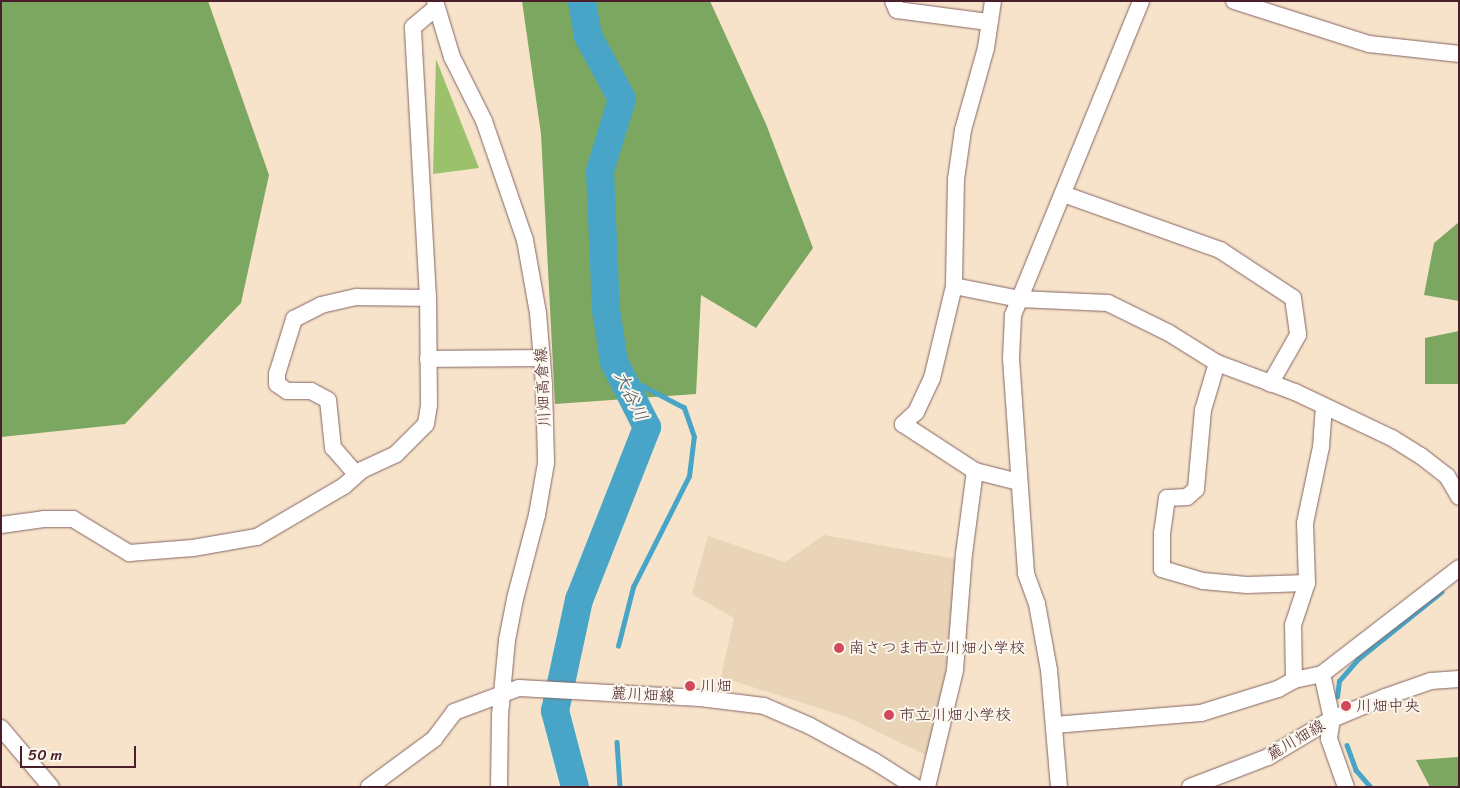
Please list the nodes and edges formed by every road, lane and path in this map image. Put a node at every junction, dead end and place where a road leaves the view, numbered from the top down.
1 (893, 1) edge
2 (993, 1) edge
3 (1141, 1) edge
4 (1234, 1) edge
5 (435, 4) edge
6 (988, 22) junction
7 (1459, 54) edge
8 (1063, 194) junction
9 (954, 286) junction
10 (428, 298) junction
11 (1019, 299) junction
12 (542, 358) junction
13 (428, 360) junction
14 (1217, 363) junction
15 (1270, 384) junction
16 (1324, 406) junction
17 (975, 471) junction
18 (356, 474) junction
19 (1018, 482) junction
20 (1459, 497) edge
21 (1, 525) edge
22 (1459, 568) edge
23 (1307, 583) junction
24 (1322, 674) junction
25 (1459, 679) edge
26 (1294, 680) junction
27 (502, 693) junction
28 (1332, 719) junction
29 (1054, 725) junction
30 (1, 728) edge
31 (51, 787) edge
32 (368, 787) edge
33 (499, 787) edge
34 (915, 787) edge
35 (928, 787) edge
36 (1059, 787) edge
37 (1190, 787) edge
38 (1346, 787) edge

1 - 6 street
2 - 6 street
3 - 8 street
4 - 7 street
5 - 10 street
5 - 12 street, 川畑高倉線
6 - 9 street
8 - 11 street
8 - 15 street
9 - 11 street
9 - 17 street
10 - 13 street
10 - 18 street
11 - 14 street
11 - 19 street
12 - 13 street
12 - 27 street, 川畑高倉線
13 - 18 street
14 - 15 street
14 - 23 street
15 - 16 street
16 - 20 street
16 - 23 street
17 - 19 street
17 - 35 street
18 - 21 street
19 - 29 street
22 - 24 street
23 - 26 street
24 - 26 street
24 - 28 street
25 - 28 street, 麓川畑線
26 - 29 street
27 - 32 street, 麓川畑線
27 - 33 street, 川畑高倉線
27 - 34 street, 麓川畑線
28 - 37 street, 麓川畑線
28 - 38 street
29 - 36 street
30 - 31 street

